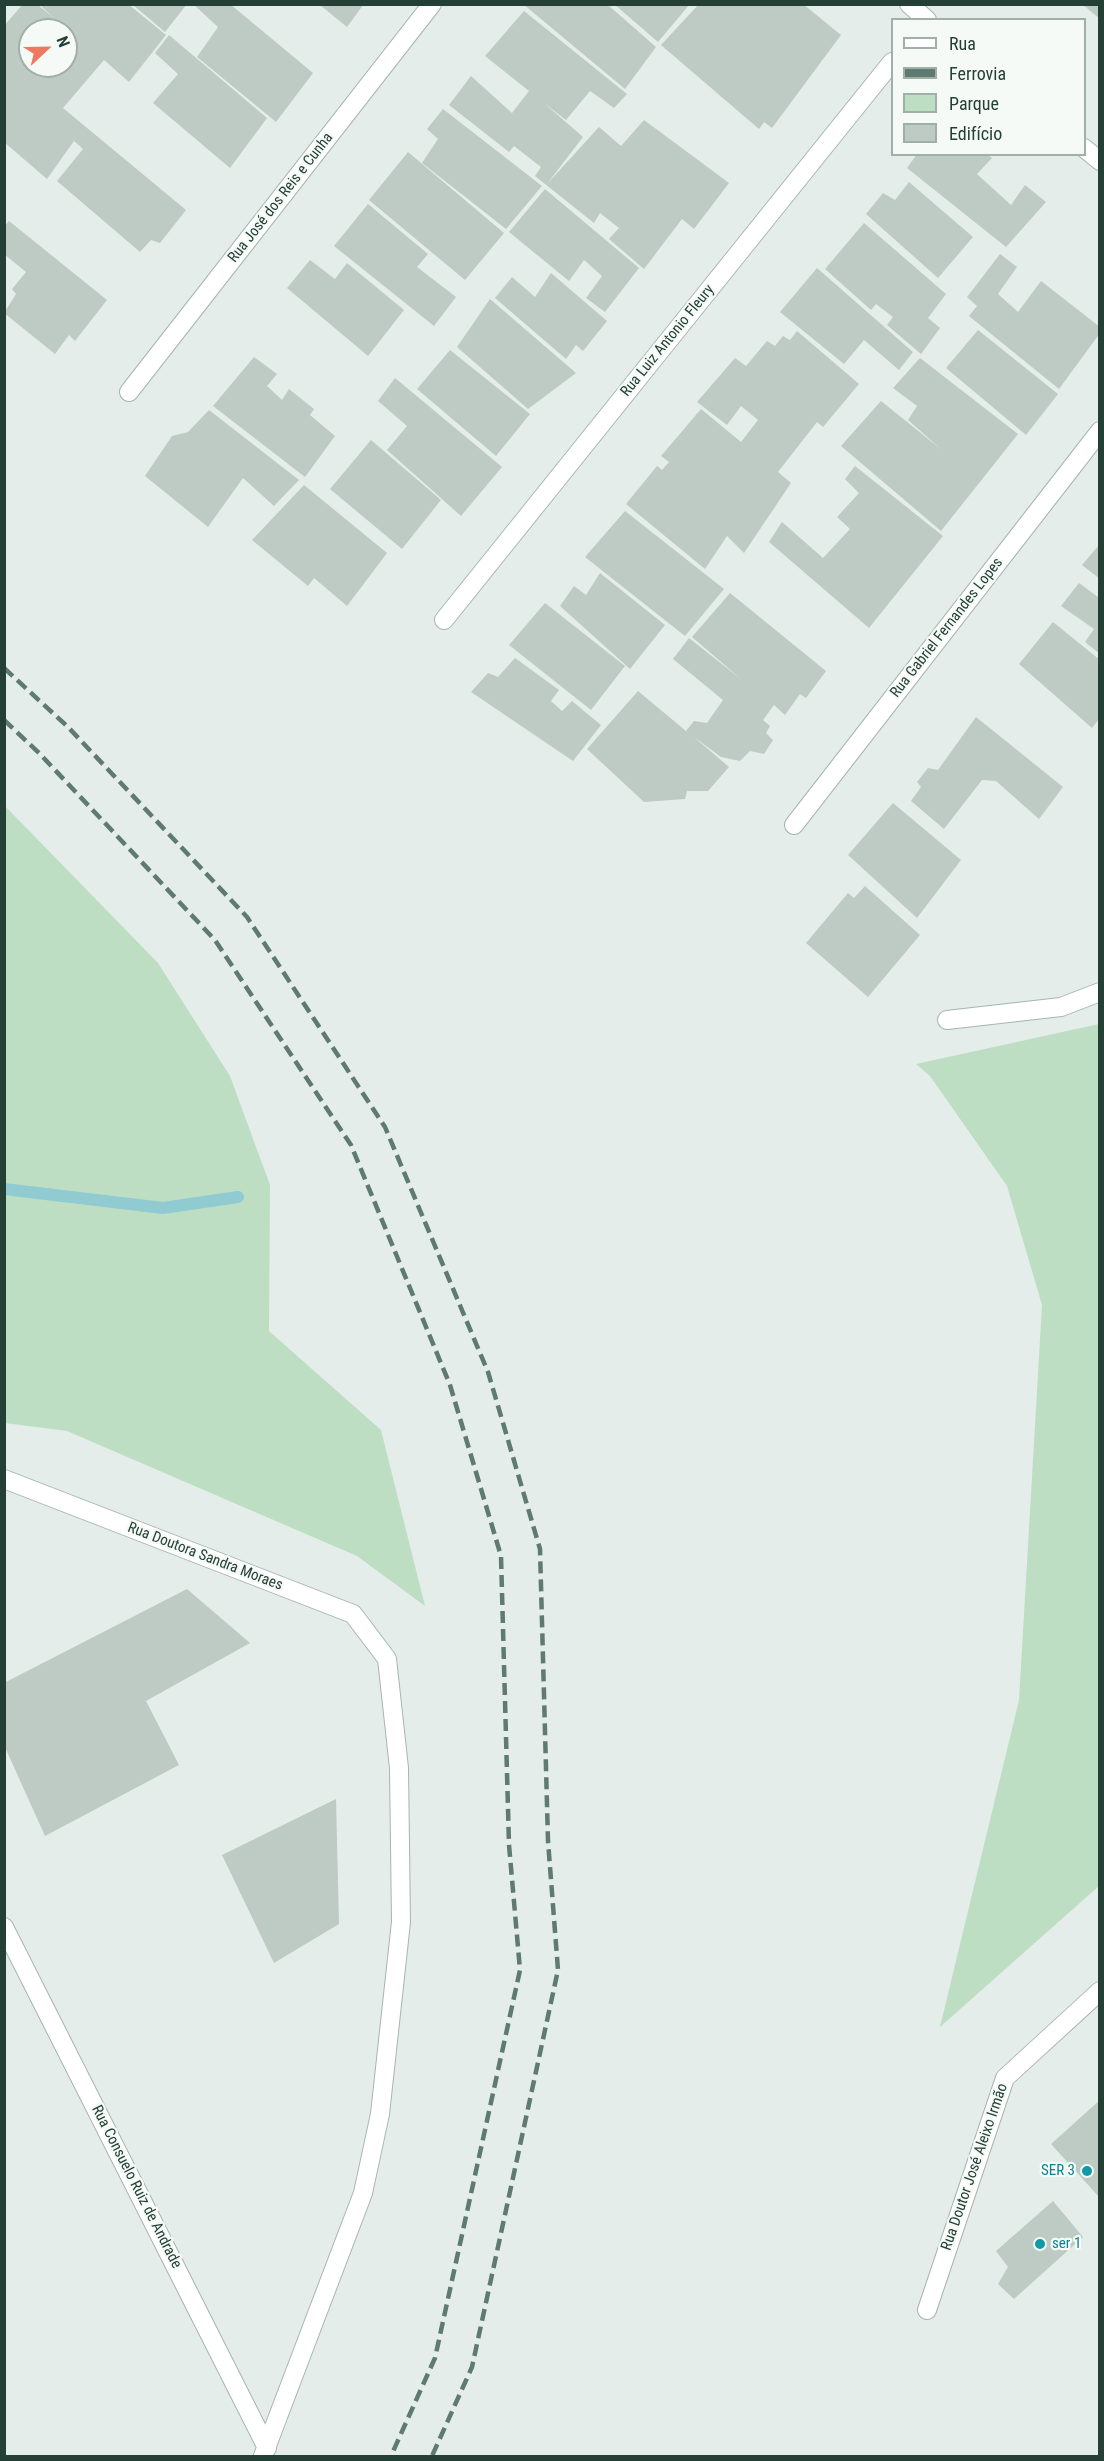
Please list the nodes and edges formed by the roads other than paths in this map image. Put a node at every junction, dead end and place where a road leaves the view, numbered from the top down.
1 (432, 4) edge
2 (909, 4) edge
3 (938, 4) edge
4 (926, 18) edge
5 (928, 18) edge
6 (891, 63) edge
7 (1086, 150) edge
8 (1100, 160) edge
9 (129, 392) dead end
10 (1100, 431) edge
11 (444, 620) dead end
12 (794, 825) dead end
13 (1100, 992) edge
14 (947, 1020) dead end
15 (4, 1479) edge
16 (4, 1927) edge
17 (1100, 1991) edge
18 (927, 2310) dead end
19 (265, 2452) edge

1 - 9 street, Rua José dos Reis e Cunha
2 - 4 street
3 - 5 street
6 - 11 street, Rua Luiz Antonio Fleury
7 - 8 street
10 - 12 street, Rua Gabriel Fernandes Lopes
13 - 14 street
15 - 19 street, Rua Doutora Sandra Moraes
16 - 19 street, Rua Consuelo Ruiz de Andrade
17 - 18 street, Rua Doutor José Aleixo Irmão

